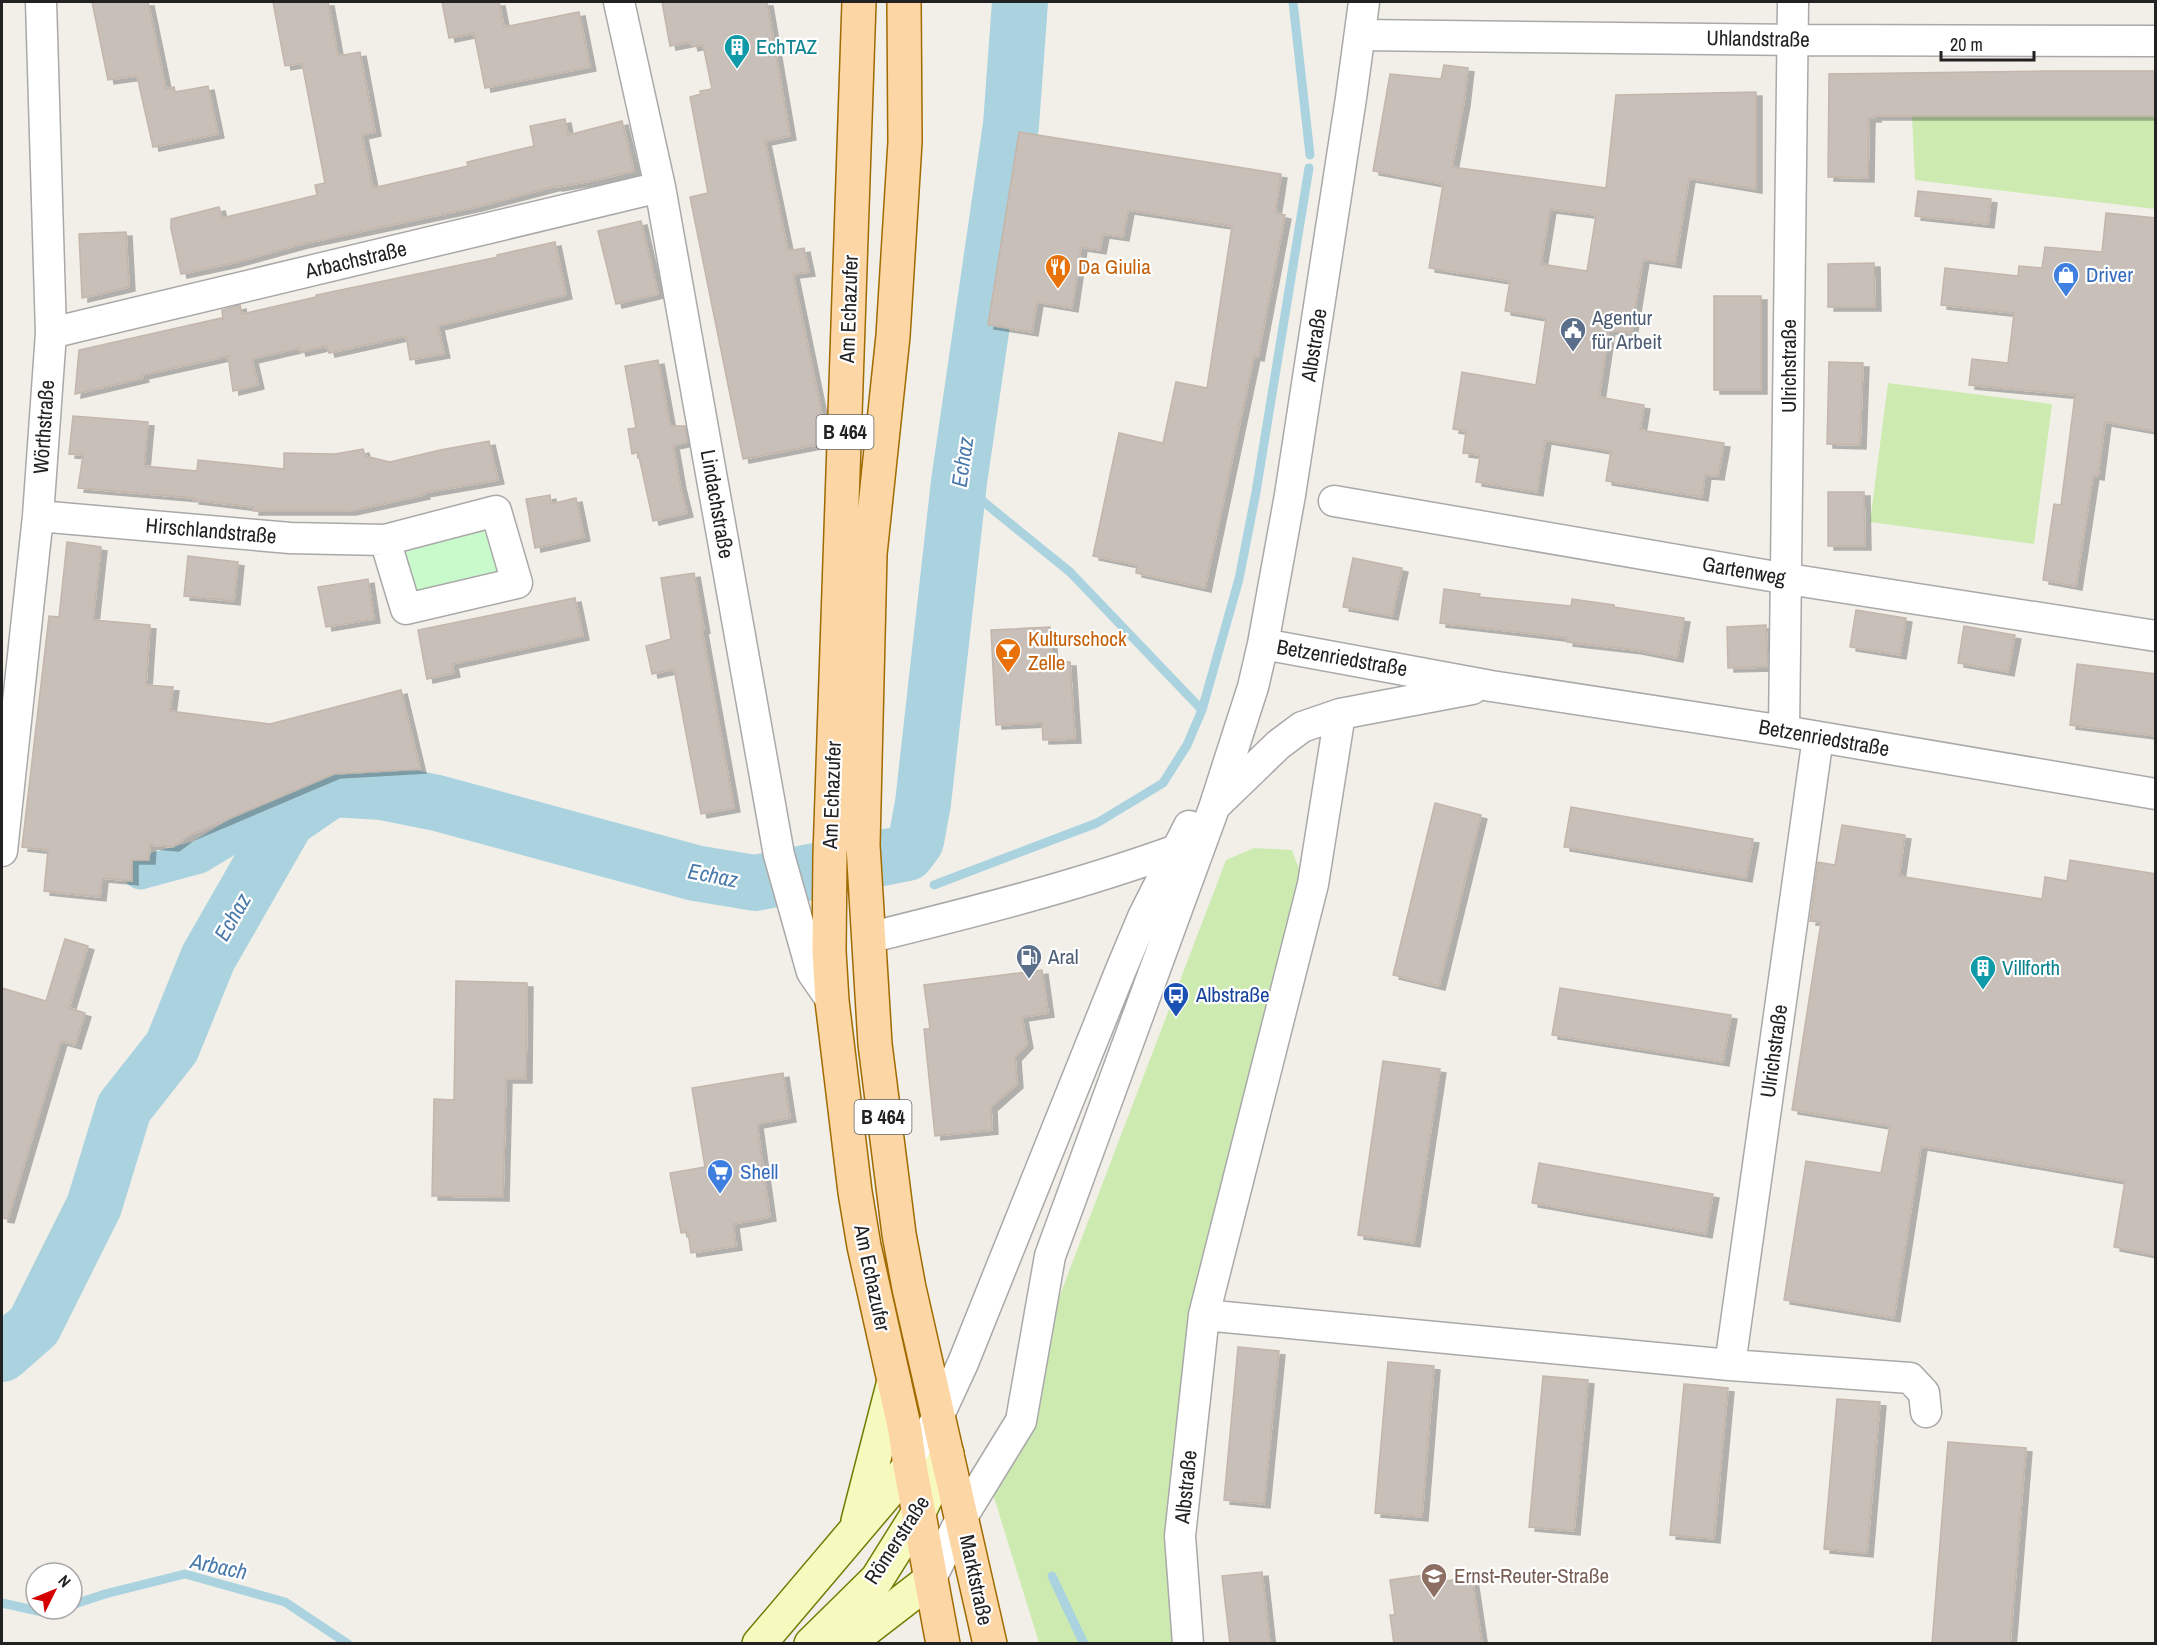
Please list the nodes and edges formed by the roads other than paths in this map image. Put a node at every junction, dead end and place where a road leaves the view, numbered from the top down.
1 (41, 2) edge
2 (619, 2) edge
3 (860, 2) edge
4 (904, 2) edge
5 (1364, 2) edge
6 (1793, 2) edge
7 (1360, 35) junction
8 (1792, 40) junction
9 (2156, 41) edge
10 (660, 187) junction
11 (51, 333) junction
12 (1334, 501) dead end
13 (38, 516) junction
14 (385, 540) dead end
15 (1788, 579) junction
16 (2156, 636) edge
17 (1263, 644) junction
18 (1491, 686) junction
19 (1253, 687) junction
20 (1340, 714) junction
21 (1784, 731) junction
22 (1818, 737) junction
23 (2156, 794) edge
24 (1214, 808) junction
25 (1179, 849) junction
26 (2, 851) edge
27 (1114, 873) junction
28 (1143, 917) junction
29 (868, 938) junction
30 (832, 1001) junction
31 (1204, 1315) junction
32 (1730, 1365) junction
33 (894, 1381) junction
34 (1926, 1412) dead end
35 (938, 1417) junction
36 (947, 1454) junction
37 (910, 1466) junction
38 (919, 1512) junction
39 (962, 1517) junction
40 (856, 1530) junction
41 (930, 1580) junction
42 (759, 1644) edge
43 (811, 1644) edge
44 (847, 1644) edge
45 (943, 1644) edge
46 (990, 1644) edge
47 (1188, 1644) edge

1 - 11 street, Wörthstraße
2 - 10 street, Lindachstraße
3 - 30 main road, Am Echazufer / B 464
4 - 29 main road, Am Echazufer / B 464
5 - 7 street, Albstraße
6 - 8 street, Ulrichstraße
7 - 8 street, Uhlandstraße
7 - 17 street, Albstraße
8 - 9 street, Uhlandstraße
8 - 15 street, Ulrichstraße
10 - 11 street, Arbachstraße
10 - 30 street, Lindachstraße
11 - 13 street, Wörthstraße
12 - 15 street, Gartenweg
13 - 14 street, Hirschlandstraße
13 - 26 street, Wörthstraße
15 - 16 street, Gartenweg
15 - 21 street, Ulrichstraße
17 - 18 street, Betzenriedstraße
17 - 19 street, Albstraße
18 - 20 street, Betzenriedstraße
18 - 21 street, Betzenriedstraße
19 - 24 street, Albstraße
19 - 25 street, Albstraße
20 - 24 street, Albstraße
20 - 31 street, Albstraße
21 - 22 street, Betzenriedstraße
22 - 23 street, Betzenriedstraße
22 - 32 street, Ulrichstraße
24 - 39 street, Albstraße
25 - 27 street
25 - 28 street, Albstraße
27 - 28 street
27 - 29 street
28 - 35 street, Albstraße
29 - 35 main road, Am Echazufer / B 464
30 - 33 main road, Am Echazufer / B 464
31 - 32 street
31 - 47 street, Albstraße
32 - 34 street
33 - 37 main road, Am Echazufer / B 464
33 - 40 main road
35 - 36 main road, Am Echazufer / B 464
35 - 37 street, Albstraße
36 - 38 main road, Römerstraße
36 - 39 main road, Am Echazufer / B 464
37 - 38 main road, Am Echazufer / B 464
37 - 40 main road
38 - 41 main road, Am Echazufer / B 464
38 - 43 main road, Römerstraße
39 - 41 street, Albstraße
39 - 46 main road, Marktstraße / B 464
40 - 42 main road
41 - 44 main road, Römerstraße
41 - 45 main road, B 464

